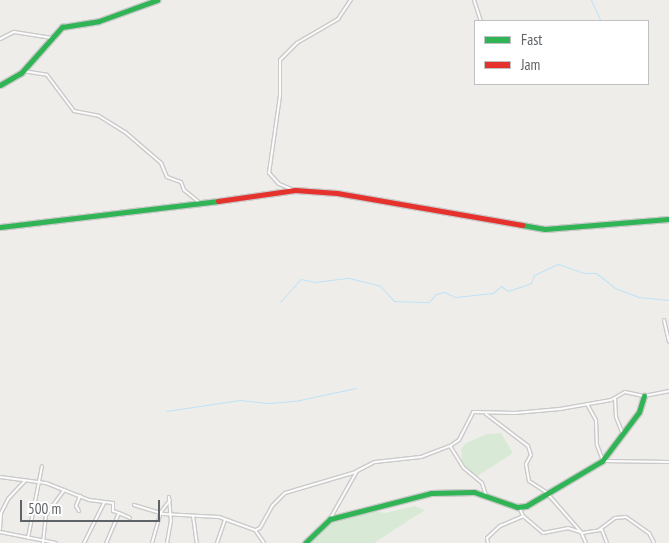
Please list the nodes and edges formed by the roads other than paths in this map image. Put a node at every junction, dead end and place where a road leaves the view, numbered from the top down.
1 (157, 0) edge
2 (350, 0) edge
3 (474, 0) edge
4 (481, 20) edge
5 (0, 38) edge
6 (51, 38) junction
7 (23, 71) junction
8 (0, 85) edge
9 (295, 190) junction
10 (200, 203) junction
11 (669, 219) edge
12 (0, 227) edge
13 (664, 320) dead end
14 (669, 340) edge
15 (669, 392) edge
16 (644, 396) junction
17 (615, 398) junction
18 (587, 404) junction
19 (485, 413) junction
20 (622, 436) junction
21 (450, 446) junction
22 (602, 461) junction
23 (669, 462) edge
24 (42, 466) dead end
25 (356, 472) junction
26 (0, 477) edge
27 (25, 481) junction
28 (38, 482) junction
29 (64, 490) junction
30 (547, 494) junction
31 (486, 495) junction
32 (80, 496) junction
33 (105, 502) junction
34 (134, 506) dead end
35 (519, 507) junction
36 (79, 511) dead end
37 (119, 513) junction
38 (161, 513) junction
39 (171, 514) junction
40 (193, 516) junction
41 (524, 516) junction
42 (130, 518) dead end
43 (330, 519) junction
44 (226, 520) junction
45 (0, 530) edge
46 (256, 530) junction
47 (599, 530) junction
48 (582, 533) junction
49 (28, 538) junction
50 (44, 542) edge
51 (56, 543) edge
52 (84, 543) edge
53 (106, 543) edge
54 (152, 543) edge
55 (167, 543) edge
56 (197, 543) edge
57 (218, 543) edge
58 (264, 543) edge
59 (305, 543) edge
60 (488, 543) edge
61 (586, 543) edge
62 (607, 543) edge
63 (654, 543) edge

1 - 6 street
2 - 9 street
3 - 4 street
5 - 6 street
6 - 7 street
7 - 8 street
7 - 10 street
9 - 10 street
9 - 11 street
10 - 12 street
13 - 14 street
15 - 16 street
16 - 17 street
16 - 20 street
17 - 18 street
17 - 20 street
18 - 19 street
18 - 22 street
19 - 21 street
19 - 30 street
20 - 22 street
21 - 25 street
21 - 31 street
22 - 23 street
22 - 30 street
24 - 28 street
25 - 43 street
25 - 46 street
26 - 27 street
27 - 28 street
27 - 45 street
28 - 29 street
28 - 49 street
29 - 32 street
29 - 50 street
30 - 35 street
30 - 48 street
31 - 35 street
31 - 43 street
32 - 33 street
32 - 36 street
33 - 37 street
33 - 52 street
34 - 38 street
35 - 41 street
37 - 42 street
37 - 53 street
38 - 39 street
38 - 39 street
38 - 54 street
39 - 40 street
39 - 55 street
40 - 44 street
40 - 56 street
41 - 48 street
41 - 60 street
43 - 59 street
44 - 46 street
44 - 57 street
45 - 49 street
46 - 58 street
47 - 48 street
47 - 62 street
47 - 63 street
48 - 61 street
49 - 50 street
50 - 51 street

